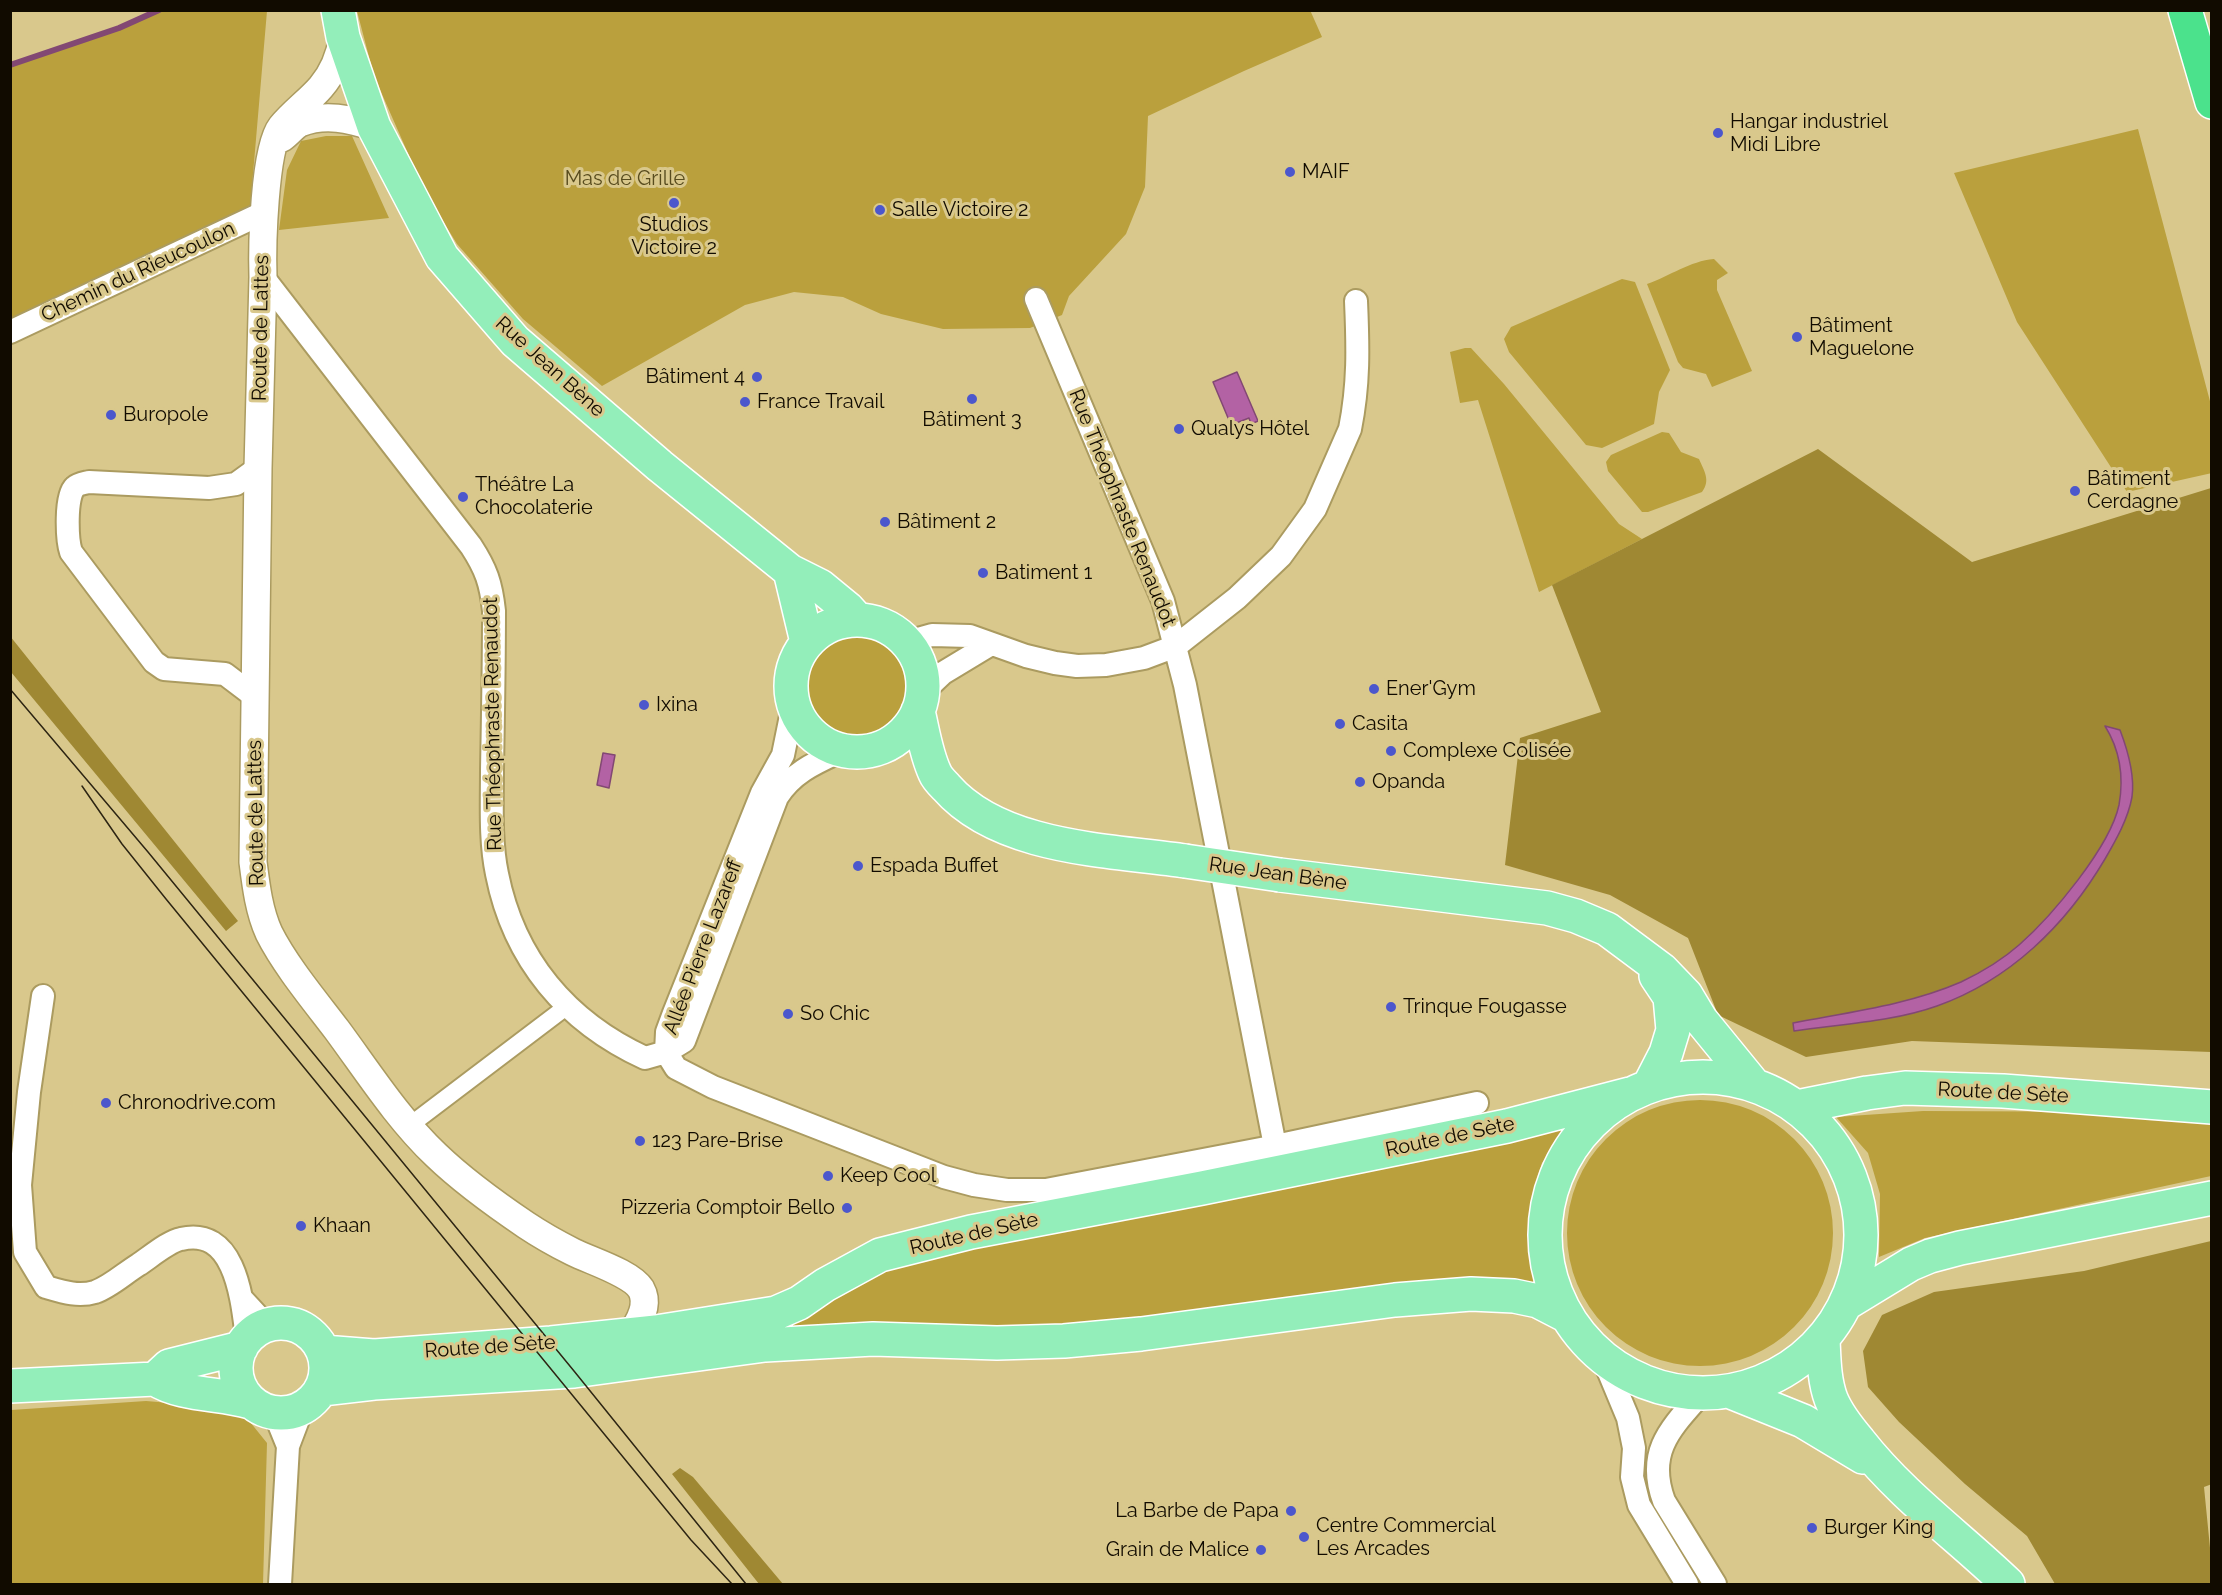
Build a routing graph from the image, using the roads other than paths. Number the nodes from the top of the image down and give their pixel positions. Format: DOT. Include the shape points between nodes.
graph roads {
  1 [pos="2185,10"];
  2 [pos="340,24"];
  3 [pos="2211,102"];
  4 [pos="374,127"];
  5 [pos="271,154"];
  6 [pos="265,212"];
  7 [pos="263,278"];
  8 [pos="1036,299"];
  9 [pos="1356,301"];
  10 [pos="10,332"];
  11 [pos="258,468"];
  12 [pos="790,571"];
  13 [pos="857,620"];
  14 [pos="807,642"];
  15 [pos="907,642"];
  16 [pos="991,644"];
  17 [pos="1176,646"];
  18 [pos="254,696"];
  19 [pos="920,702"];
  20 [pos="794,706"];
  21 [pos="877,749"];
  22 [pos="841,751"];
  23 [pos="935,775"];
  24 [pos="755,835"];
  25 [pos="1633,947"];
  26 [pos="43,996"];
  27 [pos="566,1007"];
  28 [pos="666,1052"];
  29 [pos="1754,1085"];
  30 [pos="1640,1090"];
  31 [pos="1477,1103"];
  32 [pos="1797,1107"];
  33 [pos="2211,1107"];
  34 [pos="409,1126"];
  35 [pos="1275,1146"];
  36 [pos="2211,1198"];
  37 [pos="1847,1303"];
  38 [pos="1567,1316"];
  39 [pos="630,1335"];
  40 [pos="251,1337"];
  41 [pos="1823,1340"];
  42 [pos="323,1352"];
  43 [pos="1603,1358"];
  44 [pos="156,1379"];
  45 [pos="10,1386"];
  46 [pos="1716,1393"];
  47 [pos="287,1403"];
  48 [pos="1878,1465"];
  49 [pos="280,1584"];
  50 [pos="1687,1584"];
  51 [pos="1715,1584"];
  52 [pos="2008,1584"];
  1 -- 3 [label="highway"];
  2 -- 4 [label="main road, Rue Jean Bène"];
  2 -- 5 [label="street, Route de Lattes" via="339,57 322,86 280,128"];
  4 -- 5 [label="street" via="339,118 299,124"];
  4 -- 12 [label="main road, Rue Jean Bène" via="442,256 515,341"];
  5 -- 6 [label="street, Route de Lattes"];
  6 -- 7 [label="street, Route de Lattes"];
  6 -- 10 [label="street, Chemin du Rieucoulon"];
  7 -- 11 [label="street, Route de Lattes"];
  7 -- 27 [label="street, Rue Théophraste Renaudot" via="484,567 492,587 494,611 492,827 496,874 522,945"];
  8 -- 17 [label="street, Rue Théophraste Renaudot" via="1163,601"];
  9 -- 17 [label="street" via="1359,366 1352,417 1346,440 1315,509 1281,556 1237,598"];
  11 -- 18 [label="street, Route de Lattes"];
  11 -- 18 [label="street" via="236,484 209,488 89,482 76,486 70,496 68,542 71,552 154,662 164,669 225,674"];
  12 -- 13 [label="main road, Rue Jean Bène" via="820,585"];
  12 -- 14 [label="main road"];
  13 -- 14 [label="main road" via="824,628"];
  13 -- 15 [label="main road" via="884,625"];
  14 -- 20 [label="main road" via="792,672"];
  15 -- 16 [label="street" via="932,635 970,636"];
  15 -- 19 [label="main road" via="920,665"];
  16 -- 17 [label="street" via="1077,666 1106,665"];
  16 -- 19 [label="street" via="943,674"];
  17 -- 35 [label="street, Rue Théophraste Renaudot"];
  18 -- 34 [label="street, Route de Lattes" via="253,862 260,907 270,934 304,987"];
  19 -- 21 [label="main road" via="902,735"];
  19 -- 23 [label="main road, Rue Jean Bène"];
  20 -- 22 [label="main road" via="812,734"];
  20 -- 24 [label="street, Allée Pierre Lazareff" via="783,755 762,794"];
  21 -- 22 [label="main road"];
  21 -- 23 [label="main road, Rue Jean Bène"];
  22 -- 24 [label="street, Allée Pierre Lazareff" via="808,766 785,784"];
  23 -- 25 [label="main road, Rue Jean Bène, bridge" via="956,798 1012,832 1281,875 1547,908 1607,929"];
  24 -- 28 [label="street, Allée Pierre Lazareff" via="684,1041"];
  25 -- 29 [label="main road, Rue Jean Bène" via="1662,969 1686,995 1701,1020"];
  25 -- 30 [label="main road, Rue Jean Bène" via="1670,997 1673,1030 1666,1053"];
  26 -- 40 [label="street" via="20,1185 25,1252 46,1287 72,1295 96,1292 179,1239 198,1238 219,1246 232,1266"];
  27 -- 28 [label="street, Rue Théophraste Renaudot" via="596,1031 645,1058"];
  27 -- 34 [label="street"];
  28 -- 35 [label="street" via="676,1068 713,1087 944,1177 974,1185 1046,1190"];
  29 -- 30 [label="main road, Route de Sète" via="1719,1077 1684,1078"];
  29 -- 32 [label="main road, Route de Sète"];
  30 -- 38 [label="main road" via="1596,1119 1569,1152 1551,1191 1545,1234 1550,1276"];
  30 -- 39 [label="main road, Route de Sète" via="1507,1126 971,1232 880,1256 776,1312"];
  31 -- 35 [label="street"];
  32 -- 33 [label="main road, Route de Sète" via="1905,1089 2003,1091"];
  32 -- 37 [label="main road, Route de Sète" via="1828,1138 1850,1175 1861,1218 1860,1261"];
  34 -- 39 [label="street, Route de Lattes" via="465,1181 525,1224 633,1281 641,1289 644,1301 639,1323"];
  36 -- 37 [label="main road" via="1930,1256"];
  37 -- 41 [label="main road"];
  38 -- 43 [label="main road"];
  38 -- 47 [label="main road, Route de Sète" via="1538,1301 1471,1294 1064,1341 873,1339 765,1345 574,1371 374,1383"];
  39 -- 42 [label="main road, Route de Sète" via="374,1356"];
  40 -- 42 [label="main road" via="285,1323 304,1329"];
  40 -- 44 [label="main road" via="169,1366"];
  40 -- 47 [label="main road" via="236,1362 241,1390"];
  41 -- 46 [label="main road" via="1796,1364 1765,1382"];
  41 -- 48 [label="main road" via="1824,1372 1831,1399 1845,1424"];
  42 -- 47 [label="main road" via="326,1377"];
  43 -- 46 [label="main road" via="1649,1385"];
  43 -- 50 [label="street" via="1628,1418 1634,1448 1632,1477 1639,1505"];
  44 -- 45 [label="main road, Route de Sète"];
  44 -- 47 [label="main road, Route de Sète" via="168,1387"];
  46 -- 48 [label="main road" via="1803,1421"];
  46 -- 51 [label="street" via="1673,1425 1659,1455 1658,1473 1664,1501"];
  47 -- 49 [label="street"];
  48 -- 52 [label="main road" via="1930,1517"];
}
